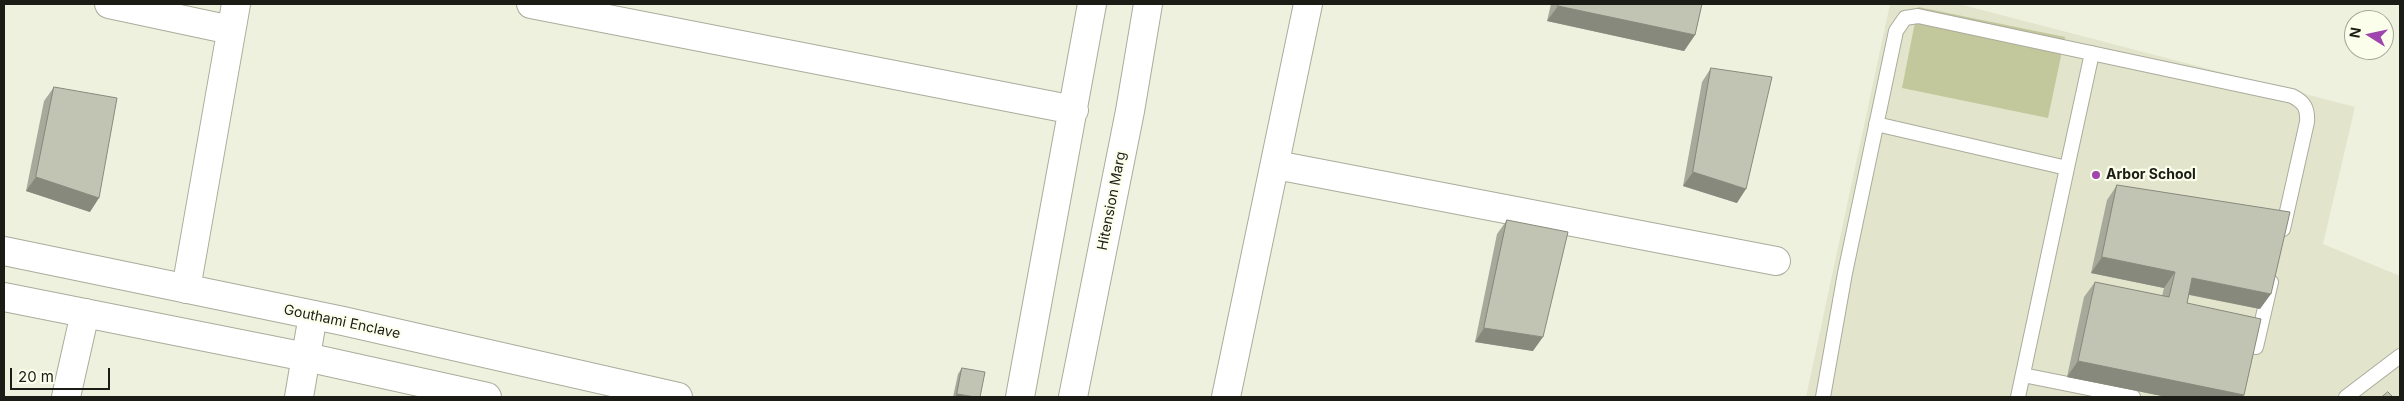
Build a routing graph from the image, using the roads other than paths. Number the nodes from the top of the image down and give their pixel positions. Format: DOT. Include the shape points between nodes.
graph roads {
  1 [pos="110,4"];
  2 [pos="530,4"];
  3 [pos="1092,4"];
  4 [pos="1148,4"];
  5 [pos="1308,4"];
  6 [pos="234,17"];
  7 [pos="2092,53"];
  8 [pos="1074,110"];
  9 [pos="1876,124"];
  10 [pos="1276,165"];
  11 [pos="2067,168"];
  12 [pos="2280,244"];
  13 [pos="4,251"];
  14 [pos="1776,261"];
  15 [pos="2273,272"];
  16 [pos="186,289"];
  17 [pos="4,297"];
  18 [pos="85,314"];
  19 [pos="313,315"];
  20 [pos="2256,347"];
  21 [pos="2400,356"];
  22 [pos="306,357"];
  23 [pos="2023,375"];
  24 [pos="66,397"];
  25 [pos="299,397"];
  26 [pos="487,397"];
  27 [pos="678,397"];
  28 [pos="1020,397"];
  29 [pos="1074,397"];
  30 [pos="1226,397"];
  31 [pos="1823,397"];
  32 [pos="2018,397"];
  33 [pos="2133,397"];
  34 [pos="2346,397"];
  1 -- 6 [label="street"];
  2 -- 8 [label="street"];
  3 -- 8 [label="street"];
  4 -- 29 [label="street, Hitension Marg"];
  5 -- 10 [label="street"];
  6 -- 16 [label="street"];
  7 -- 9 [label="lane" via="1918,16 1905,18 1896,31"];
  7 -- 11 [label="lane"];
  7 -- 12 [label="lane" via="2292,96 2306,106 2307,122"];
  8 -- 28 [label="street"];
  9 -- 11 [label="lane"];
  9 -- 31 [label="lane"];
  10 -- 14 [label="street"];
  10 -- 30 [label="street"];
  11 -- 23 [label="lane"];
  13 -- 16 [label="street, Gouthami Enclave"];
  15 -- 20 [label="lane"];
  16 -- 19 [label="street, Gouthami Enclave"];
  17 -- 18 [label="street"];
  18 -- 22 [label="street"];
  18 -- 24 [label="street"];
  19 -- 22 [label="street"];
  19 -- 27 [label="street, Gouthami Enclave"];
  21 -- 34 [label="lane"];
  22 -- 25 [label="street"];
  22 -- 26 [label="street"];
  23 -- 32 [label="lane"];
  23 -- 33 [label="lane"];
}
